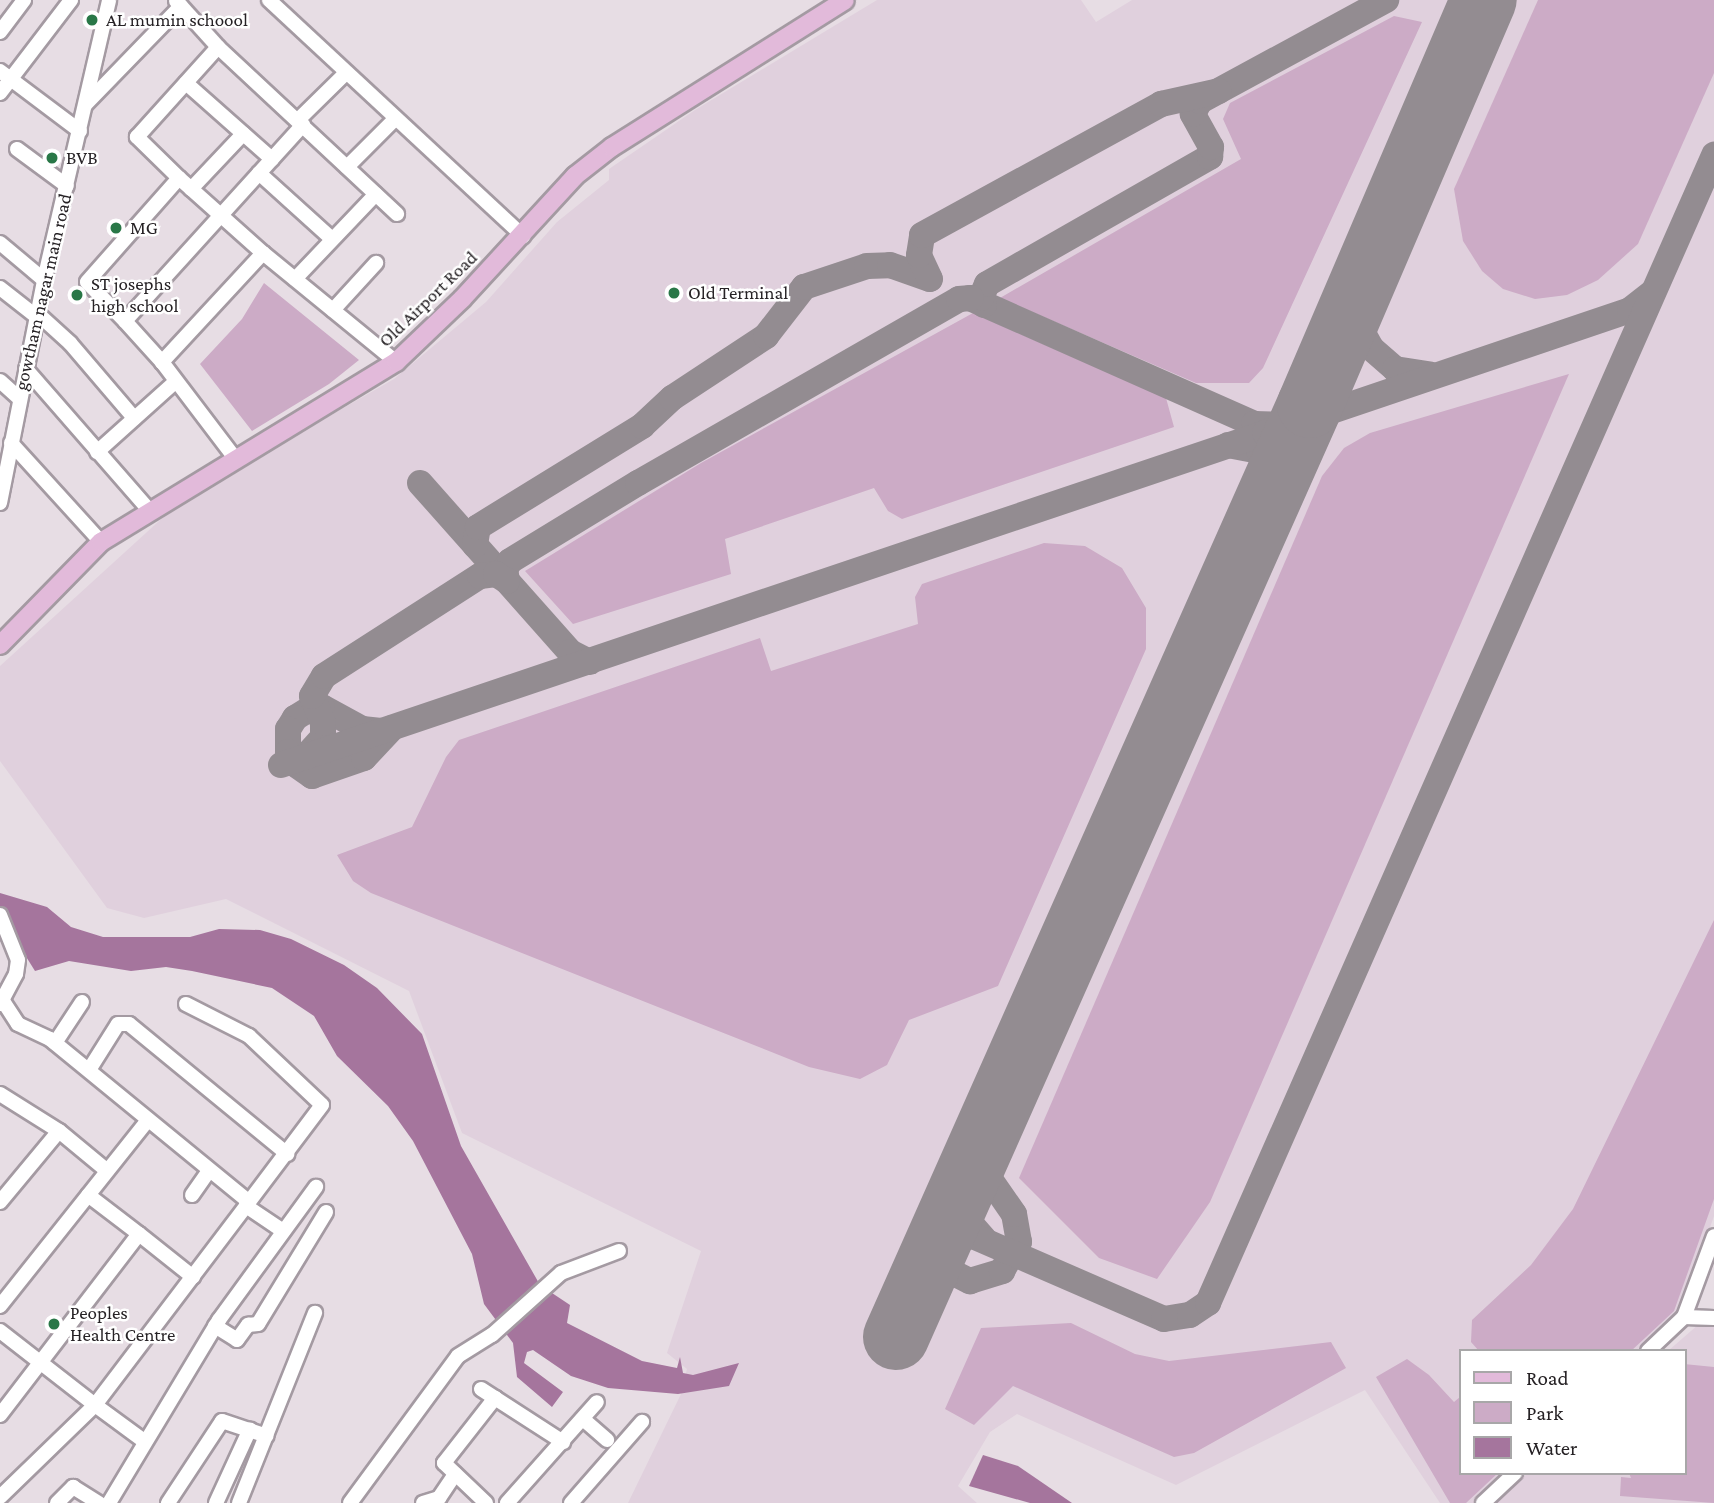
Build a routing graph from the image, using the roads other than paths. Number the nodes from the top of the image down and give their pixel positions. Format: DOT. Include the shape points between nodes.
graph roads {
  1 [pos="24,0"];
  2 [pos="71,0"];
  3 [pos="109,0"];
  4 [pos="269,0"];
  5 [pos="845,0"];
  6 [pos="178,3"];
  7 [pos="0,32"];
  8 [pos="218,47"];
  9 [pos="346,73"];
  10 [pos="5,75"];
  11 [pos="186,83"];
  12 [pos="0,93"];
  13 [pos="85,106"];
  14 [pos="395,120"];
  15 [pos="301,123"];
  16 [pos="80,131"];
  17 [pos="243,134"];
  18 [pos="17,149"];
  19 [pos="272,159"];
  20 [pos="347,167"];
  21 [pos="259,173"];
  22 [pos="179,178"];
  23 [pos="67,186"];
  24 [pos="191,189"];
  25 [pos="376,194"];
  26 [pos="397,214"];
  27 [pos="220,217"];
  28 [pos="523,236"];
  29 [pos="332,239"];
  30 [pos="0,243"];
  31 [pos="263,253"];
  32 [pos="376,263"];
  33 [pos="295,279"];
  34 [pos="44,280"];
  35 [pos="0,288"];
  36 [pos="333,310"];
  37 [pos="37,315"];
  38 [pos="124,321"];
  39 [pos="162,362"];
  40 [pos="396,362"];
  41 [pos="26,369"];
  42 [pos="0,382"];
  43 [pos="176,382"];
  44 [pos="19,398"];
  45 [pos="134,418"];
  46 [pos="7,450"];
  47 [pos="97,453"];
  48 [pos="234,457"];
  49 [pos="0,503"];
  50 [pos="148,509"];
  51 [pos="101,542"];
  52 [pos="0,645"];
  53 [pos="0,915"];
  54 [pos="82,1002"];
  55 [pos="1,1003"];
  56 [pos="186,1004"];
  57 [pos="55,1043"];
  58 [pos="89,1070"];
  59 [pos="1,1092"];
  60 [pos="148,1120"];
  61 [pos="60,1131"];
  62 [pos="287,1154"];
  63 [pos="105,1169"];
  64 [pos="209,1171"];
  65 [pos="316,1187"];
  66 [pos="88,1195"];
  67 [pos="191,1195"];
  68 [pos="0,1202"];
  69 [pos="247,1204"];
  70 [pos="326,1212"];
  71 [pos="283,1231"];
  72 [pos="139,1234"];
  73 [pos="1714,1236"];
  74 [pos="619,1251"];
  75 [pos="193,1277"];
  76 [pos="0,1306"];
  77 [pos="315,1313"];
  78 [pos="1684,1317"];
  79 [pos="1714,1318"];
  80 [pos="215,1326"];
  81 [pos="0,1331"];
  82 [pos="1650,1349"];
  83 [pos="43,1361"];
  84 [pos="481,1389"];
  85 [pos="495,1398"];
  86 [pos="597,1402"];
  87 [pos="95,1405"];
  88 [pos="0,1415"];
  89 [pos="583,1419"];
  90 [pos="642,1422"];
  91 [pos="250,1429"];
  92 [pos="267,1436"];
  93 [pos="607,1440"];
  94 [pos="144,1441"];
  95 [pos="563,1442"];
  96 [pos="455,1474"];
  97 [pos="1513,1475"];
  98 [pos="0,1497"];
  99 [pos="95,1502"];
  100 [pos="57,1503"];
  101 [pos="109,1503"];
  102 [pos="168,1503"];
  103 [pos="216,1503"];
  104 [pos="239,1503"];
  105 [pos="349,1503"];
  106 [pos="423,1503"];
  107 [pos="486,1503"];
  108 [pos="507,1503"];
  109 [pos="571,1503"];
  110 [pos="1483,1503"];
  1 -- 7 [label="street"];
  2 -- 10 [label="street"];
  3 -- 13 [label="street, gowtham nagar main road"];
  4 -- 9 [label="street"];
  5 -- 28 [label="main road, Old Airport Road" via="612,147 575,176"];
  6 -- 8 [label="street"];
  6 -- 13 [label="street"];
  8 -- 11 [label="street"];
  8 -- 15 [label="street"];
  9 -- 14 [label="street"];
  9 -- 15 [label="street"];
  10 -- 12 [label="street"];
  10 -- 16 [label="street"];
  11 -- 17 [label="street"];
  11 -- 22 [label="street" via="137,138"];
  13 -- 16 [label="street, gowtham nagar main road"];
  14 -- 20 [label="street"];
  14 -- 28 [label="street"];
  15 -- 19 [label="street"];
  15 -- 20 [label="street"];
  16 -- 23 [label="street, gowtham nagar main road"];
  17 -- 19 [label="street"];
  17 -- 24 [label="street"];
  18 -- 23 [label="street"];
  19 -- 21 [label="street"];
  20 -- 25 [label="street"];
  21 -- 27 [label="street"];
  21 -- 29 [label="street"];
  22 -- 24 [label="street"];
  22 -- 38 [label="street" via="87,282"];
  23 -- 34 [label="street, gowtham nagar main road"];
  24 -- 27 [label="street"];
  25 -- 26 [label="street"];
  25 -- 29 [label="street"];
  27 -- 31 [label="street"];
  27 -- 38 [label="street"];
  28 -- 40 [label="main road, Old Airport Road"];
  29 -- 33 [label="street"];
  30 -- 34 [label="street"];
  31 -- 33 [label="street"];
  31 -- 39 [label="street"];
  32 -- 36 [label="street"];
  33 -- 36 [label="street"];
  34 -- 37 [label="street, gowtham nagar main road"];
  35 -- 37 [label="street"];
  36 -- 40 [label="street"];
  37 -- 41 [label="street, gowtham nagar main road"];
  37 -- 45 [label="street" via="70,343"];
  38 -- 39 [label="street"];
  39 -- 43 [label="street"];
  40 -- 48 [label="main road, Old Airport Road"];
  41 -- 44 [label="street, gowtham nagar main road"];
  41 -- 47 [label="street"];
  42 -- 44 [label="street"];
  43 -- 45 [label="street"];
  43 -- 48 [label="street"];
  44 -- 46 [label="street, gowtham nagar main road"];
  45 -- 47 [label="street"];
  46 -- 49 [label="street, gowtham nagar main road"];
  46 -- 51 [label="street"];
  47 -- 50 [label="street"];
  48 -- 50 [label="main road, Old Airport Road"];
  50 -- 51 [label="main road, Old Airport Road"];
  51 -- 52 [label="main road, Old Airport Road"];
  53 -- 55 [label="street" via="18,960"];
  54 -- 57 [label="street"];
  55 -- 57 [label="street" via="18,1024"];
  56 -- 62 [label="street" via="249,1036 321,1105"];
  57 -- 58 [label="street"];
  58 -- 60 [label="street"];
  58 -- 62 [label="street" via="118,1024 130,1024"];
  59 -- 61 [label="street"];
  60 -- 63 [label="street"];
  60 -- 64 [label="street"];
  61 -- 63 [label="street"];
  61 -- 68 [label="street"];
  62 -- 69 [label="street"];
  63 -- 66 [label="street"];
  64 -- 67 [label="street"];
  64 -- 69 [label="street"];
  65 -- 71 [label="street"];
  66 -- 72 [label="street"];
  66 -- 76 [label="street"];
  69 -- 71 [label="street"];
  69 -- 75 [label="street"];
  70 -- 80 [label="street" via="258,1324 248,1325 237,1340"];
  71 -- 80 [label="street"];
  72 -- 75 [label="street"];
  72 -- 83 [label="street"];
  73 -- 78 [label="street"];
  74 -- 105 [label="street" via="561,1273 492,1335 458,1356"];
  75 -- 87 [label="street"];
  77 -- 92 [label="street"];
  78 -- 79 [label="street"];
  78 -- 82 [label="street"];
  80 -- 94 [label="street"];
  81 -- 83 [label="street"];
  83 -- 87 [label="street"];
  83 -- 88 [label="street"];
  84 -- 85 [label="street"];
  85 -- 95 [label="street"];
  85 -- 96 [label="street" via="444,1463"];
  86 -- 89 [label="street"];
  87 -- 94 [label="street"];
  87 -- 98 [label="street"];
  89 -- 93 [label="street"];
  89 -- 95 [label="street"];
  90 -- 109 [label="street"];
  91 -- 92 [label="street"];
  91 -- 102 [label="street" via="222,1421"];
  91 -- 103 [label="street"];
  92 -- 104 [label="street"];
  94 -- 101 [label="street"];
  95 -- 108 [label="street"];
  96 -- 106 [label="street" via="439,1498"];
  96 -- 107 [label="street"];
  97 -- 110 [label="street"];
  99 -- 100 [label="street" via="73,1487"];
}
